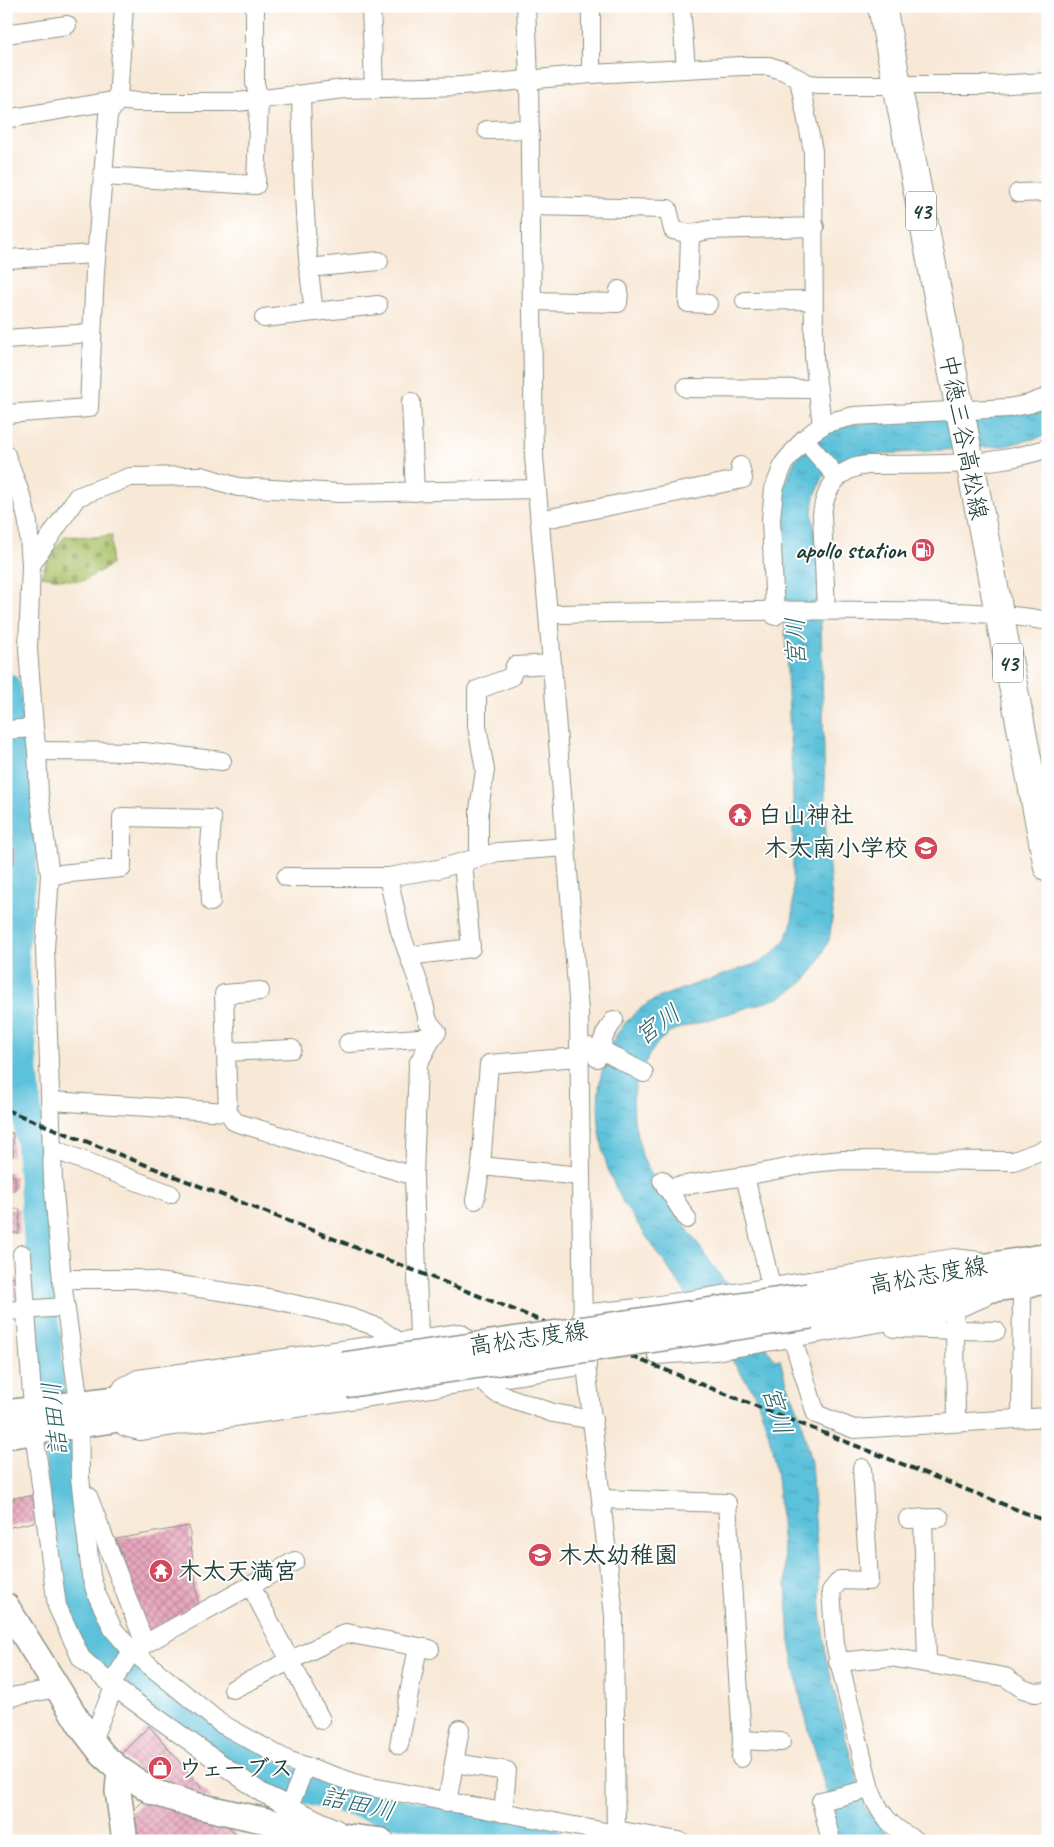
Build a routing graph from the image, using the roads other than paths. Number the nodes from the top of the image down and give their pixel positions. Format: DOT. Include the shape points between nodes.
graph roads {
  1 [pos="124,6"];
  2 [pos="255,6"];
  3 [pos="371,6"];
  4 [pos="526,6"];
  5 [pos="591,6"];
  6 [pos="681,6"];
  7 [pos="882,6"];
  8 [pos="67,25"];
  9 [pos="6,34"];
  10 [pos="686,69"];
  11 [pos="590,74"];
  12 [pos="529,79"];
  13 [pos="799,80"];
  14 [pos="1048,82"];
  15 [pos="897,84"];
  16 [pos="374,89"];
  17 [pos="301,95"];
  18 [pos="118,100"];
  19 [pos="260,100"];
  20 [pos="6,119"];
  21 [pos="488,130"];
  22 [pos="530,130"];
  23 [pos="103,176"];
  24 [pos="1048,192"];
  25 [pos="1018,193"];
  26 [pos="531,206"];
  27 [pos="815,228"];
  28 [pos="690,234"];
  29 [pos="96,254"];
  30 [pos="6,258"];
  31 [pos="379,261"];
  32 [pos="308,268"];
  33 [pos="619,290"];
  34 [pos="813,300"];
  35 [pos="745,301"];
  36 [pos="532,302"];
  37 [pos="708,304"];
  38 [pos="378,305"];
  39 [pos="314,312"];
  40 [pos="264,318"];
  41 [pos="92,333"];
  42 [pos="6,339"];
  43 [pos="686,388"];
  44 [pos="818,389"];
  45 [pos="1048,397"];
  46 [pos="411,402"];
  47 [pos="960,413"];
  48 [pos="6,414"];
  49 [pos="822,426"];
  50 [pos="805,441"];
  51 [pos="1048,448"];
  52 [pos="6,455"];
  53 [pos="969,460"];
  54 [pos="740,466"];
  55 [pos="836,475"];
  56 [pos="537,489"];
  57 [pos="415,492"];
  58 [pos="540,520"];
  59 [pos="32,565"];
  60 [pos="825,610"];
  61 [pos="777,612"];
  62 [pos="548,614"];
  63 [pos="998,615"];
  64 [pos="1048,620"];
  65 [pos="552,664"];
  66 [pos="34,728"];
  67 [pos="6,730"];
  68 [pos="37,751"];
  69 [pos="222,761"];
  70 [pos="566,847"];
  71 [pos="471,860"];
  72 [pos="1048,867"];
  73 [pos="50,876"];
  74 [pos="286,877"];
  75 [pos="388,877"];
  76 [pos="211,902"];
  77 [pos="409,956"];
  78 [pos="260,991"];
  79 [pos="614,1020"];
  80 [pos="433,1037"];
  81 [pos="348,1043"];
  82 [pos="292,1049"];
  83 [pos="226,1052"];
  84 [pos="592,1053"];
  85 [pos="643,1074"];
  86 [pos="51,1101"];
  87 [pos="228,1112"];
  88 [pos="1048,1148"];
  89 [pos="53,1149"];
  90 [pos="481,1166"];
  91 [pos="414,1176"];
  92 [pos="581,1176"];
  93 [pos="745,1176"];
  94 [pos="170,1194"];
  95 [pos="475,1200"];
  96 [pos="687,1219"];
  97 [pos="22,1254"];
  98 [pos="1048,1256"];
  99 [pos="1000,1263"];
  100 [pos="62,1281"];
  101 [pos="1048,1281"];
  102 [pos="1022,1284"];
  103 [pos="771,1286"];
  104 [pos="732,1287"];
  105 [pos="679,1296"];
  106 [pos="65,1306"];
  107 [pos="810,1306"];
  108 [pos="647,1307"];
  109 [pos="27,1310"];
  110 [pos="954,1310"];
  111 [pos="6,1311"];
  112 [pos="582,1314"];
  113 [pos="860,1326"];
  114 [pos="955,1331"];
  115 [pos="996,1331"];
  116 [pos="792,1338"];
  117 [pos="419,1339"];
  118 [pos="772,1340"];
  119 [pos="399,1342"];
  120 [pos="715,1351"];
  121 [pos="587,1365"];
  122 [pos="482,1381"];
  123 [pos="116,1409"];
  124 [pos="6,1413"];
  125 [pos="76,1415"];
  126 [pos="1048,1417"];
  127 [pos="1021,1418"];
  128 [pos="37,1420"];
  129 [pos="593,1420"];
  130 [pos="956,1422"];
  131 [pos="6,1436"];
  132 [pos="862,1468"];
  133 [pos="80,1477"];
  134 [pos="601,1499"];
  135 [pos="924,1518"];
  136 [pos="295,1561"];
  137 [pos="251,1586"];
  138 [pos="6,1606"];
  139 [pos="136,1650"];
  140 [pos="290,1661"];
  141 [pos="838,1662"];
  142 [pos="927,1663"];
  143 [pos="114,1683"];
  144 [pos="57,1688"];
  145 [pos="233,1690"];
  146 [pos="1048,1692"];
  147 [pos="6,1698"];
  148 [pos="321,1720"];
  149 [pos="460,1729"];
  150 [pos="92,1740"];
  151 [pos="742,1740"];
  152 [pos="781,1742"];
  153 [pos="399,1745"];
  154 [pos="741,1758"];
  155 [pos="454,1763"];
  156 [pos="305,1767"];
  157 [pos="120,1770"];
  158 [pos="866,1790"];
  159 [pos="291,1803"];
  160 [pos="446,1803"];
  161 [pos="502,1813"];
  162 [pos="616,1836"];
  163 [pos="370,1840"];
  164 [pos="125,1841"];
  165 [pos="679,1841"];
  166 [pos="831,1841"];
  167 [pos="917,1841"];
  1 -- 18 [label="street"];
  2 -- 19 [label="street" via="255,83"];
  3 -- 16 [label="street"];
  4 -- 12 [label="street"];
  5 -- 11 [label="street"];
  6 -- 10 [label="street"];
  7 -- 15 [label="main road, 中徳三谷高松線 / 43"];
  8 -- 9 [label="street"];
  10 -- 11 [label="street"];
  10 -- 13 [label="street" via="769,66"];
  11 -- 12 [label="street"];
  12 -- 16 [label="street" via="462,86"];
  12 -- 22 [label="street"];
  13 -- 15 [label="street" via="819,85"];
  13 -- 27 [label="street" via="813,150"];
  14 -- 15 [label="street"];
  15 -- 47 [label="main road, 中徳三谷高松線 / 43"];
  16 -- 17 [label="street"];
  17 -- 19 [label="street"];
  17 -- 32 [label="street"];
  18 -- 19 [label="street"];
  18 -- 20 [label="street"];
  18 -- 23 [label="street" via="108,115"];
  19 -- 23 [label="street" via="256,185"];
  21 -- 22 [label="street"];
  22 -- 26 [label="street"];
  23 -- 29 [label="street"];
  24 -- 25 [label="street"];
  26 -- 28 [label="street" via="668,209 673,230"];
  26 -- 36 [label="street"];
  27 -- 28 [label="street" via="709,230"];
  27 -- 34 [label="street"];
  28 -- 37 [label="street" via="688,303"];
  29 -- 30 [label="street"];
  29 -- 41 [label="street"];
  31 -- 32 [label="street"];
  32 -- 39 [label="street"];
  33 -- 36 [label="street" via="618,303"];
  34 -- 35 [label="street"];
  34 -- 44 [label="street"];
  36 -- 56 [label="street"];
  38 -- 39 [label="street"];
  39 -- 40 [label="street"];
  41 -- 42 [label="street"];
  41 -- 48 [label="street" via="89,408"];
  43 -- 44 [label="street"];
  44 -- 49 [label="street"];
  45 -- 47 [label="street" via="1008,408"];
  46 -- 57 [label="street"];
  47 -- 49 [label="street" via="854,416"];
  47 -- 53 [label="main road, 中徳三谷高松線 / 43"];
  49 -- 50 [label="street"];
  50 -- 55 [label="street"];
  50 -- 61 [label="street" via="784,463 774,489 772,519"];
  51 -- 53 [label="street" via="1017,458"];
  52 -- 59 [label="street" via="23,501"];
  53 -- 55 [label="street" via="860,466"];
  53 -- 63 [label="main road, 中徳三谷高松線 / 43"];
  54 -- 58 [label="street" via="743,479"];
  55 -- 60 [label="street" via="822,514"];
  56 -- 57 [label="street"];
  56 -- 58 [label="street"];
  57 -- 59 [label="street" via="339,493 238,487 202,476 130,477 76,497"];
  58 -- 62 [label="street"];
  59 -- 66 [label="street" via="28,649"];
  60 -- 61 [label="street"];
  60 -- 63 [label="street"];
  61 -- 62 [label="street"];
  62 -- 65 [label="street"];
  63 -- 64 [label="street"];
  63 -- 72 [label="main road, 中徳三谷高松線 / 43"];
  65 -- 70 [label="street"];
  65 -- 71 [label="street" via="515,666 511,677 476,690 477,726 485,770"];
  66 -- 67 [label="street"];
  66 -- 68 [label="street"];
  68 -- 69 [label="street" via="144,752"];
  68 -- 73 [label="street"];
  70 -- 71 [label="street" via="498,852"];
  70 -- 84 [label="street" via="579,1012"];
  71 -- 75 [label="street" via="438,870"];
  71 -- 77 [label="street" via="471,948"];
  73 -- 76 [label="street" via="122,868 122,817 212,819 209,859"];
  73 -- 86 [label="street" via="45,948"];
  74 -- 75 [label="street"];
  75 -- 77 [label="street"];
  77 -- 80 [label="street" via="428,1021 437,1032"];
  78 -- 83 [label="street" via="224,994"];
  79 -- 84 [label="street"];
  80 -- 81 [label="street"];
  80 -- 91 [label="street" via="418,1064"];
  82 -- 83 [label="street"];
  83 -- 87 [label="street"];
  84 -- 85 [label="street"];
  84 -- 90 [label="street" via="489,1064"];
  84 -- 92 [label="street"];
  86 -- 87 [label="street"];
  86 -- 89 [label="street"];
  87 -- 91 [label="street" via="235,1122"];
  88 -- 93 [label="street" via="1014,1161 843,1160"];
  89 -- 94 [label="street"];
  89 -- 100 [label="street"];
  90 -- 92 [label="street"];
  90 -- 95 [label="street"];
  91 -- 117 [label="street"];
  92 -- 112 [label="street"];
  93 -- 96 [label="street" via="663,1183"];
  93 -- 103 [label="street"];
  97 -- 109 [label="street"];
  98 -- 99 [label="main road, 高松志度線"];
  99 -- 103 [label="street" via="954,1258"];
  99 -- 107 [label="main road, 高松志度線"];
  100 -- 106 [label="street"];
  100 -- 119 [label="street" via="137,1279 268,1298 349,1317 377,1327"];
  101 -- 102 [label="main road, 高松志度線"];
  102 -- 107 [label="main road, 高松志度線"];
  102 -- 110 [label="street"];
  102 -- 127 [label="street"];
  103 -- 104 [label="street"];
  103 -- 116 [label="street"];
  104 -- 105 [label="street"];
  104 -- 118 [label="street"];
  105 -- 108 [label="street"];
  105 -- 120 [label="street"];
  106 -- 109 [label="street"];
  106 -- 125 [label="street"];
  107 -- 123 [label="main road, 高松志度線, bridge"];
  108 -- 112 [label="street"];
  108 -- 120 [label="street" via="657,1355"];
  109 -- 111 [label="street"];
  109 -- 128 [label="street"];
  110 -- 113 [label="street"];
  110 -- 114 [label="street"];
  112 -- 121 [label="street"];
  113 -- 114 [label="street"];
  113 -- 116 [label="street"];
  114 -- 115 [label="street"];
  114 -- 130 [label="street"];
  116 -- 118 [label="street"];
  116 -- 130 [label="street" via="816,1414 854,1429"];
  117 -- 119 [label="street"];
  117 -- 122 [label="street" via="460,1333 469,1340"];
  118 -- 120 [label="street"];
  119 -- 123 [label="street" via="138,1379 124,1387"];
  121 -- 122 [label="street"];
  121 -- 129 [label="street"];
  122 -- 123 [label="street" via="140,1431 125,1427"];
  122 -- 129 [label="street" via="516,1401 553,1413"];
  123 -- 125 [label="main road, 高松志度線"];
  124 -- 128 [label="main road, 高松志度線"];
  125 -- 128 [label="main road, 高松志度線"];
  125 -- 133 [label="street"];
  126 -- 127 [label="street"];
  127 -- 130 [label="street"];
  128 -- 131 [label="main road, 高松志度線"];
  128 -- 143 [label="street" via="57,1606 80,1658"];
  129 -- 134 [label="street"];
  132 -- 141 [label="street" via="869,1581 840,1580 831,1591"];
  133 -- 139 [label="street" via="94,1509"];
  133 -- 139 [label="street" via="91,1576 96,1592 113,1629"];
  134 -- 151 [label="street" via="727,1502"];
  134 -- 162 [label="street" via="614,1616"];
  135 -- 142 [label="street"];
  136 -- 137 [label="street"];
  137 -- 139 [label="street"];
  137 -- 140 [label="street"];
  138 -- 144 [label="main road"];
  139 -- 143 [label="street"];
  139 -- 156 [label="street" via="220,1723"];
  140 -- 145 [label="street"];
  140 -- 148 [label="street"];
  140 -- 153 [label="street" via="346,1633 424,1648"];
  141 -- 142 [label="street" via="890,1657"];
  141 -- 158 [label="street"];
  142 -- 146 [label="street" via="1005,1677 1029,1691"];
  143 -- 150 [label="street"];
  143 -- 159 [label="street" via="262,1793"];
  144 -- 147 [label="street"];
  144 -- 150 [label="main road"];
  149 -- 155 [label="street"];
  150 -- 157 [label="main road"];
  151 -- 152 [label="street"];
  151 -- 154 [label="street"];
  155 -- 160 [label="street"];
  155 -- 161 [label="street" via="507,1771"];
  156 -- 159 [label="street"];
  156 -- 160 [label="street" via="361,1785"];
  157 -- 163 [label="main road" via="153,1792 194,1804"];
  157 -- 164 [label="main road" via="118,1791"];
  158 -- 166 [label="street" via="821,1801"];
  158 -- 167 [label="street" via="893,1827"];
  159 -- 163 [label="street"];
  160 -- 161 [label="street"];
  161 -- 162 [label="street"];
  162 -- 165 [label="street"];
}
